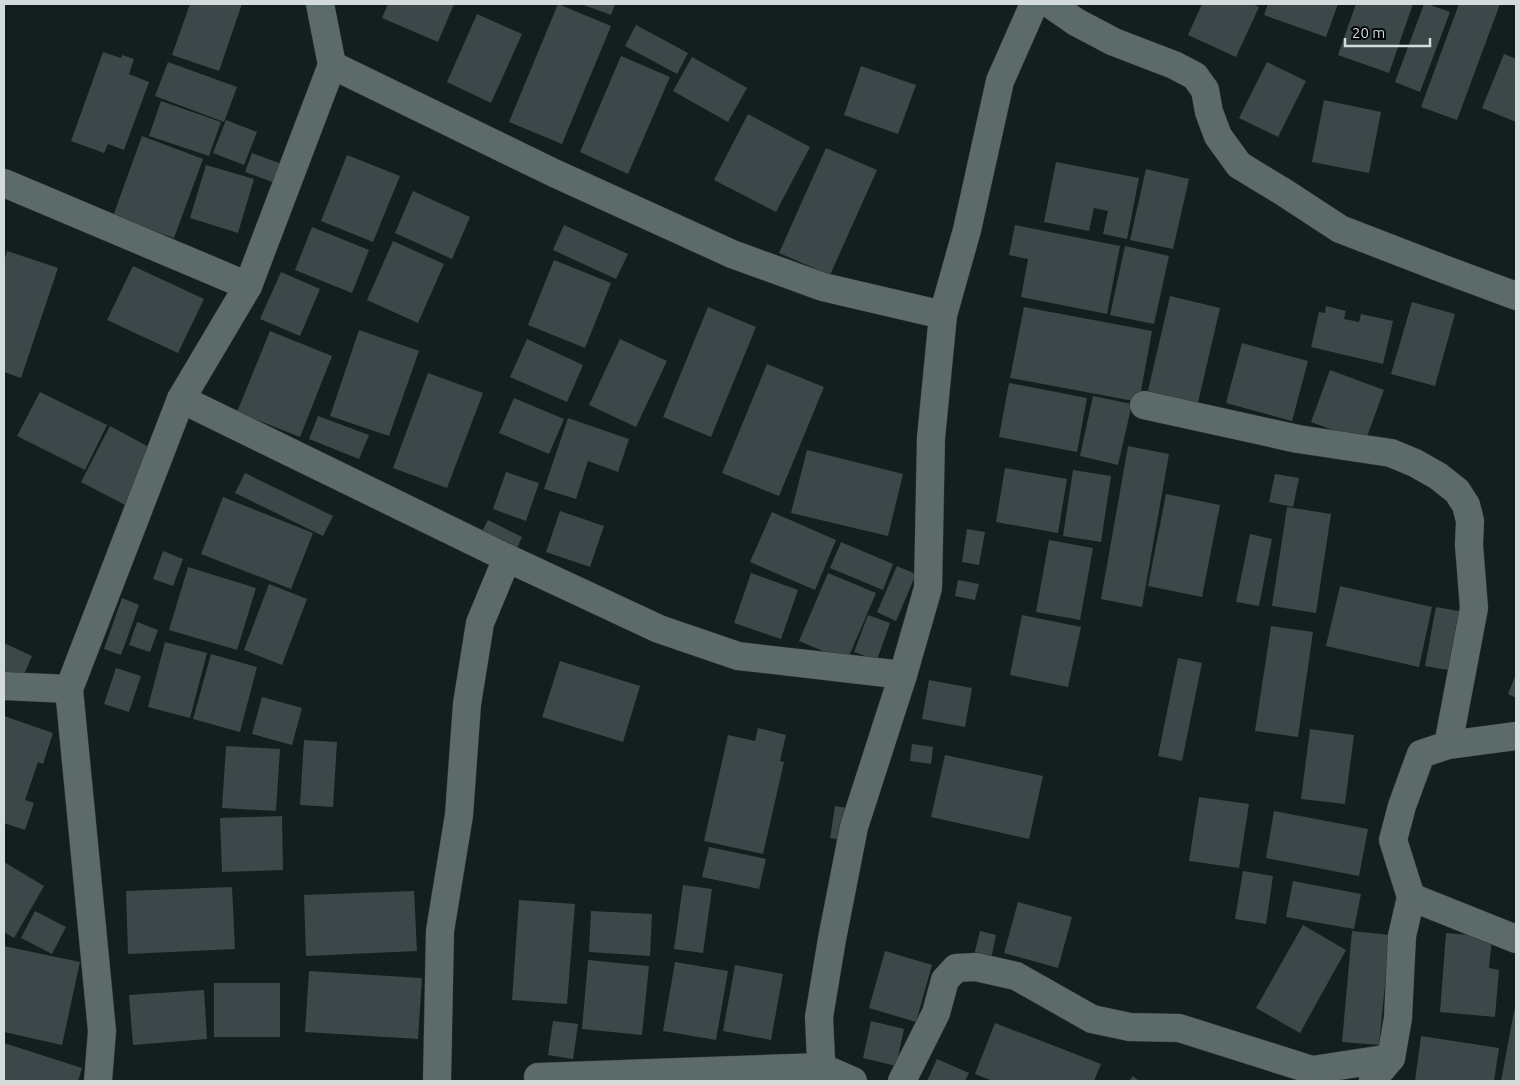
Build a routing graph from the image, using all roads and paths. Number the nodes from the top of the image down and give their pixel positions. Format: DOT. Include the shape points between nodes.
graph roads {
  1 [pos="320,4"];
  2 [pos="1034,4"];
  3 [pos="1050,4"];
  4 [pos="332,65"];
  5 [pos="4,184"];
  6 [pos="248,286"];
  7 [pos="1516,296"];
  8 [pos="943,315"];
  9 [pos="181,399"];
  10 [pos="1144,405"];
  11 [pos="507,558"];
  12 [pos="903,675"];
  13 [pos="4,686"];
  14 [pos="69,689"];
  15 [pos="1516,736"];
  16 [pos="1448,745"];
  17 [pos="1411,897"];
  18 [pos="1516,939"];
  19 [pos="1391,1058"];
  20 [pos="821,1074"];
  21 [pos="538,1077"];
  22 [pos="98,1081"];
  23 [pos="437,1081"];
  24 [pos="853,1081"];
  25 [pos="902,1081"];
  26 [pos="1372,1081"];
  1 -- 4 [label="street"];
  2 -- 8 [label="street" via="1000,81 967,230"];
  3 -- 7 [label="street" via="1106,38 1194,76 1205,90 1218,136 1239,165 1340,229"];
  4 -- 6 [label="street"];
  4 -- 8 [label="street" via="554,173 732,254 823,287"];
  5 -- 6 [label="street"];
  6 -- 9 [label="street"];
  8 -- 12 [label="street" via="930,438 928,588"];
  9 -- 11 [label="street"];
  9 -- 14 [label="street"];
  10 -- 16 [label="street" via="1298,439 1391,453 1415,463 1457,491 1466,505 1470,521 1474,608"];
  11 -- 12 [label="street" via="659,629 738,656"];
  11 -- 23 [label="street" via="480,623 467,704 459,814 440,931"];
  12 -- 20 [label="street" via="854,827 819,1018"];
  13 -- 14 [label="street"];
  14 -- 22 [label="street" via="102,1030"];
  15 -- 16 [label="street"];
  16 -- 17 [label="street" via="1421,754 1393,840"];
  17 -- 18 [label="street"];
  17 -- 19 [label="street" via="1402,936 1398,1018"];
  19 -- 25 [label="street" via="1312,1070 1179,1028 1130,1027 1092,1019 1016,976 976,967 956,968 945,980 936,1013"];
  19 -- 26 [label="street"];
  20 -- 21 [label="street"];
  20 -- 24 [label="street"];
}
